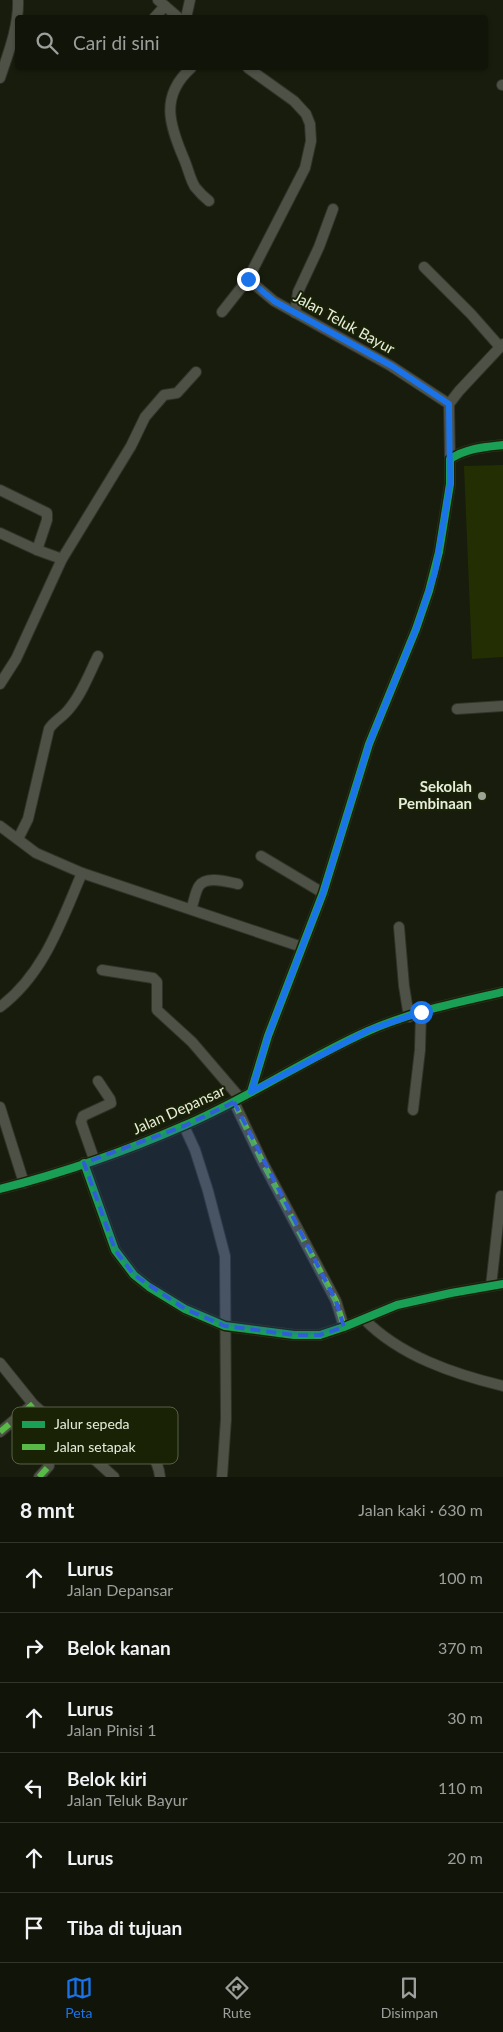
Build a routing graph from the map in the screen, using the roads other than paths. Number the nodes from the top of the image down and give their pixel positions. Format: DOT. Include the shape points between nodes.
graph roads {
  1 [pos="18,0"];
  2 [pos="190,0"];
  3 [pos="161,3"];
  4 [pos="17,15"];
  5 [pos="155,15"];
  6 [pos="175,15"];
  7 [pos="187,15"];
  8 [pos="15,27"];
  9 [pos="189,70"];
  10 [pos="251,70"];
  11 [pos="0,78"];
  12 [pos="209,201"];
  13 [pos="333,209"];
  14 [pos="424,267"];
  15 [pos="248,279"];
  16 [pos="222,312"];
  17 [pos="295,313"];
  18 [pos="501,345"];
  19 [pos="196,372"];
  20 [pos="449,404"];
  21 [pos="503,445"];
  22 [pos="450,459"];
  23 [pos="0,490"];
  24 [pos="0,533"];
  25 [pos="37,550"];
  26 [pos="62,559"];
  27 [pos="98,656"];
  28 [pos="0,684"];
  29 [pos="503,706"];
  30 [pos="457,709"];
  31 [pos="0,826"];
  32 [pos="18,839"];
  33 [pos="261,856"];
  34 [pos="82,873"];
  35 [pos="238,884"];
  36 [pos="323,893"];
  37 [pos="191,909"];
  38 [pos="399,926"];
  39 [pos="302,947"];
  40 [pos="102,970"];
  41 [pos="503,992"];
  42 [pos="0,1007"];
  43 [pos="421,1012"];
  44 [pos="409,1017"];
  45 [pos="98,1081"];
  46 [pos="251,1092"];
  47 [pos="237,1100"];
  48 [pos="0,1107"];
  49 [pos="413,1110"];
  50 [pos="184,1126"];
  51 [pos="94,1159"];
  52 [pos="84,1163"];
  53 [pos="24,1183"];
  54 [pos="0,1190"];
  55 [pos="501,1196"];
  56 [pos="503,1284"];
  57 [pos="491,1286"];
  58 [pos="364,1320"];
  59 [pos="225,1326"];
  60 [pos="344,1327"];
  61 [pos="0,1363"];
  62 [pos="503,1386"];
  63 [pos="33,1404"];
  64 [pos="29,1407"];
  65 [pos="36,1407"];
  66 [pos="12,1422"];
  67 [pos="0,1432"];
  68 [pos="100,1464"];
  69 [pos="154,1464"];
  70 [pos="49,1466"];
  71 [pos="39,1477"];
  72 [pos="114,1477"];
  73 [pos="160,1477"];
  74 [pos="222,1477"];
  1 -- 4 [label="street"];
  2 -- 7 [label="street"];
  3 -- 5 [label="street"];
  3 -- 6 [label="street"];
  8 -- 11 [label="street"];
  9 -- 12 [label="street" via="174,88 171,123 195,187"];
  10 -- 15 [label="street" via="294,101 306,114 312,133 305,168"];
  13 -- 17 [label="street" via="298,292"];
  14 -- 18 [label="street"];
  15 -- 16 [label="street"];
  15 -- 17 [label="street, Jalan Teluk Bayur" via="274,301"];
  17 -- 20 [label="street, Jalan Teluk Bayur" via="392,366"];
  18 -- 20 [label="street"];
  19 -- 26 [label="street" via="177,393 162,396 145,417 131,446"];
  20 -- 22 [label="street"];
  21 -- 22 [label="street" via="460,452"];
  22 -- 36 [label="street" via="450,484 435,572 416,629 369,744"];
  23 -- 25 [label="street" via="47,513"];
  24 -- 25 [label="street"];
  25 -- 26 [label="street"];
  26 -- 28 [label="street" via="16,659"];
  27 -- 32 [label="street" via="80,694 49,729 28,819"];
  29 -- 30 [label="street"];
  31 -- 32 [label="street"];
  32 -- 34 [label="street" via="36,853"];
  33 -- 36 [label="street"];
  34 -- 37 [label="street"];
  34 -- 42 [label="street" via="49,948 28,982"];
  35 -- 37 [label="street" via="216,880 202,883"];
  36 -- 39 [label="street"];
  37 -- 39 [label="street"];
  38 -- 44 [label="street"];
  39 -- 46 [label="street" via="268,1036"];
  40 -- 47 [label="street" via="153,978 157,982 156,1005 161,1015 192,1042"];
  41 -- 43 [label="street, Jalan Depansar"];
  43 -- 44 [label="street, Jalan Depansar"];
  43 -- 49 [label="street"];
  44 -- 46 [label="street, Jalan Depansar" via="369,1030"];
  45 -- 51 [label="street" via="111,1103 83,1116 81,1122"];
  46 -- 47 [label="street, Jalan Depansar"];
  47 -- 50 [label="street, Jalan Depansar"];
  47 -- 60 [label="street" via="263,1163 336,1301"];
  48 -- 53 [label="street"];
  50 -- 51 [label="street, Jalan Depansar"];
  50 -- 59 [label="street" via="208,1191 225,1256"];
  51 -- 52 [label="street, Jalan Depansar"];
  52 -- 53 [label="street, Jalan Depansar"];
  52 -- 59 [label="street" via="115,1250 134,1275 185,1309"];
  53 -- 54 [label="street, Jalan Depansar"];
  55 -- 57 [label="street"];
  56 -- 57 [label="street"];
  57 -- 58 [label="street" via="398,1305"];
  58 -- 60 [label="street"];
  58 -- 62 [label="street" via="380,1335 435,1365"];
  59 -- 60 [label="street" via="294,1335 320,1335"];
  59 -- 74 [label="street" via="226,1419"];
  61 -- 63 [label="street"];
  63 -- 64 [label="street"];
  63 -- 65 [label="street"];
  66 -- 67 [label="street"];
  68 -- 72 [label="street"];
  69 -- 73 [label="street"];
  70 -- 71 [label="street"];
}
